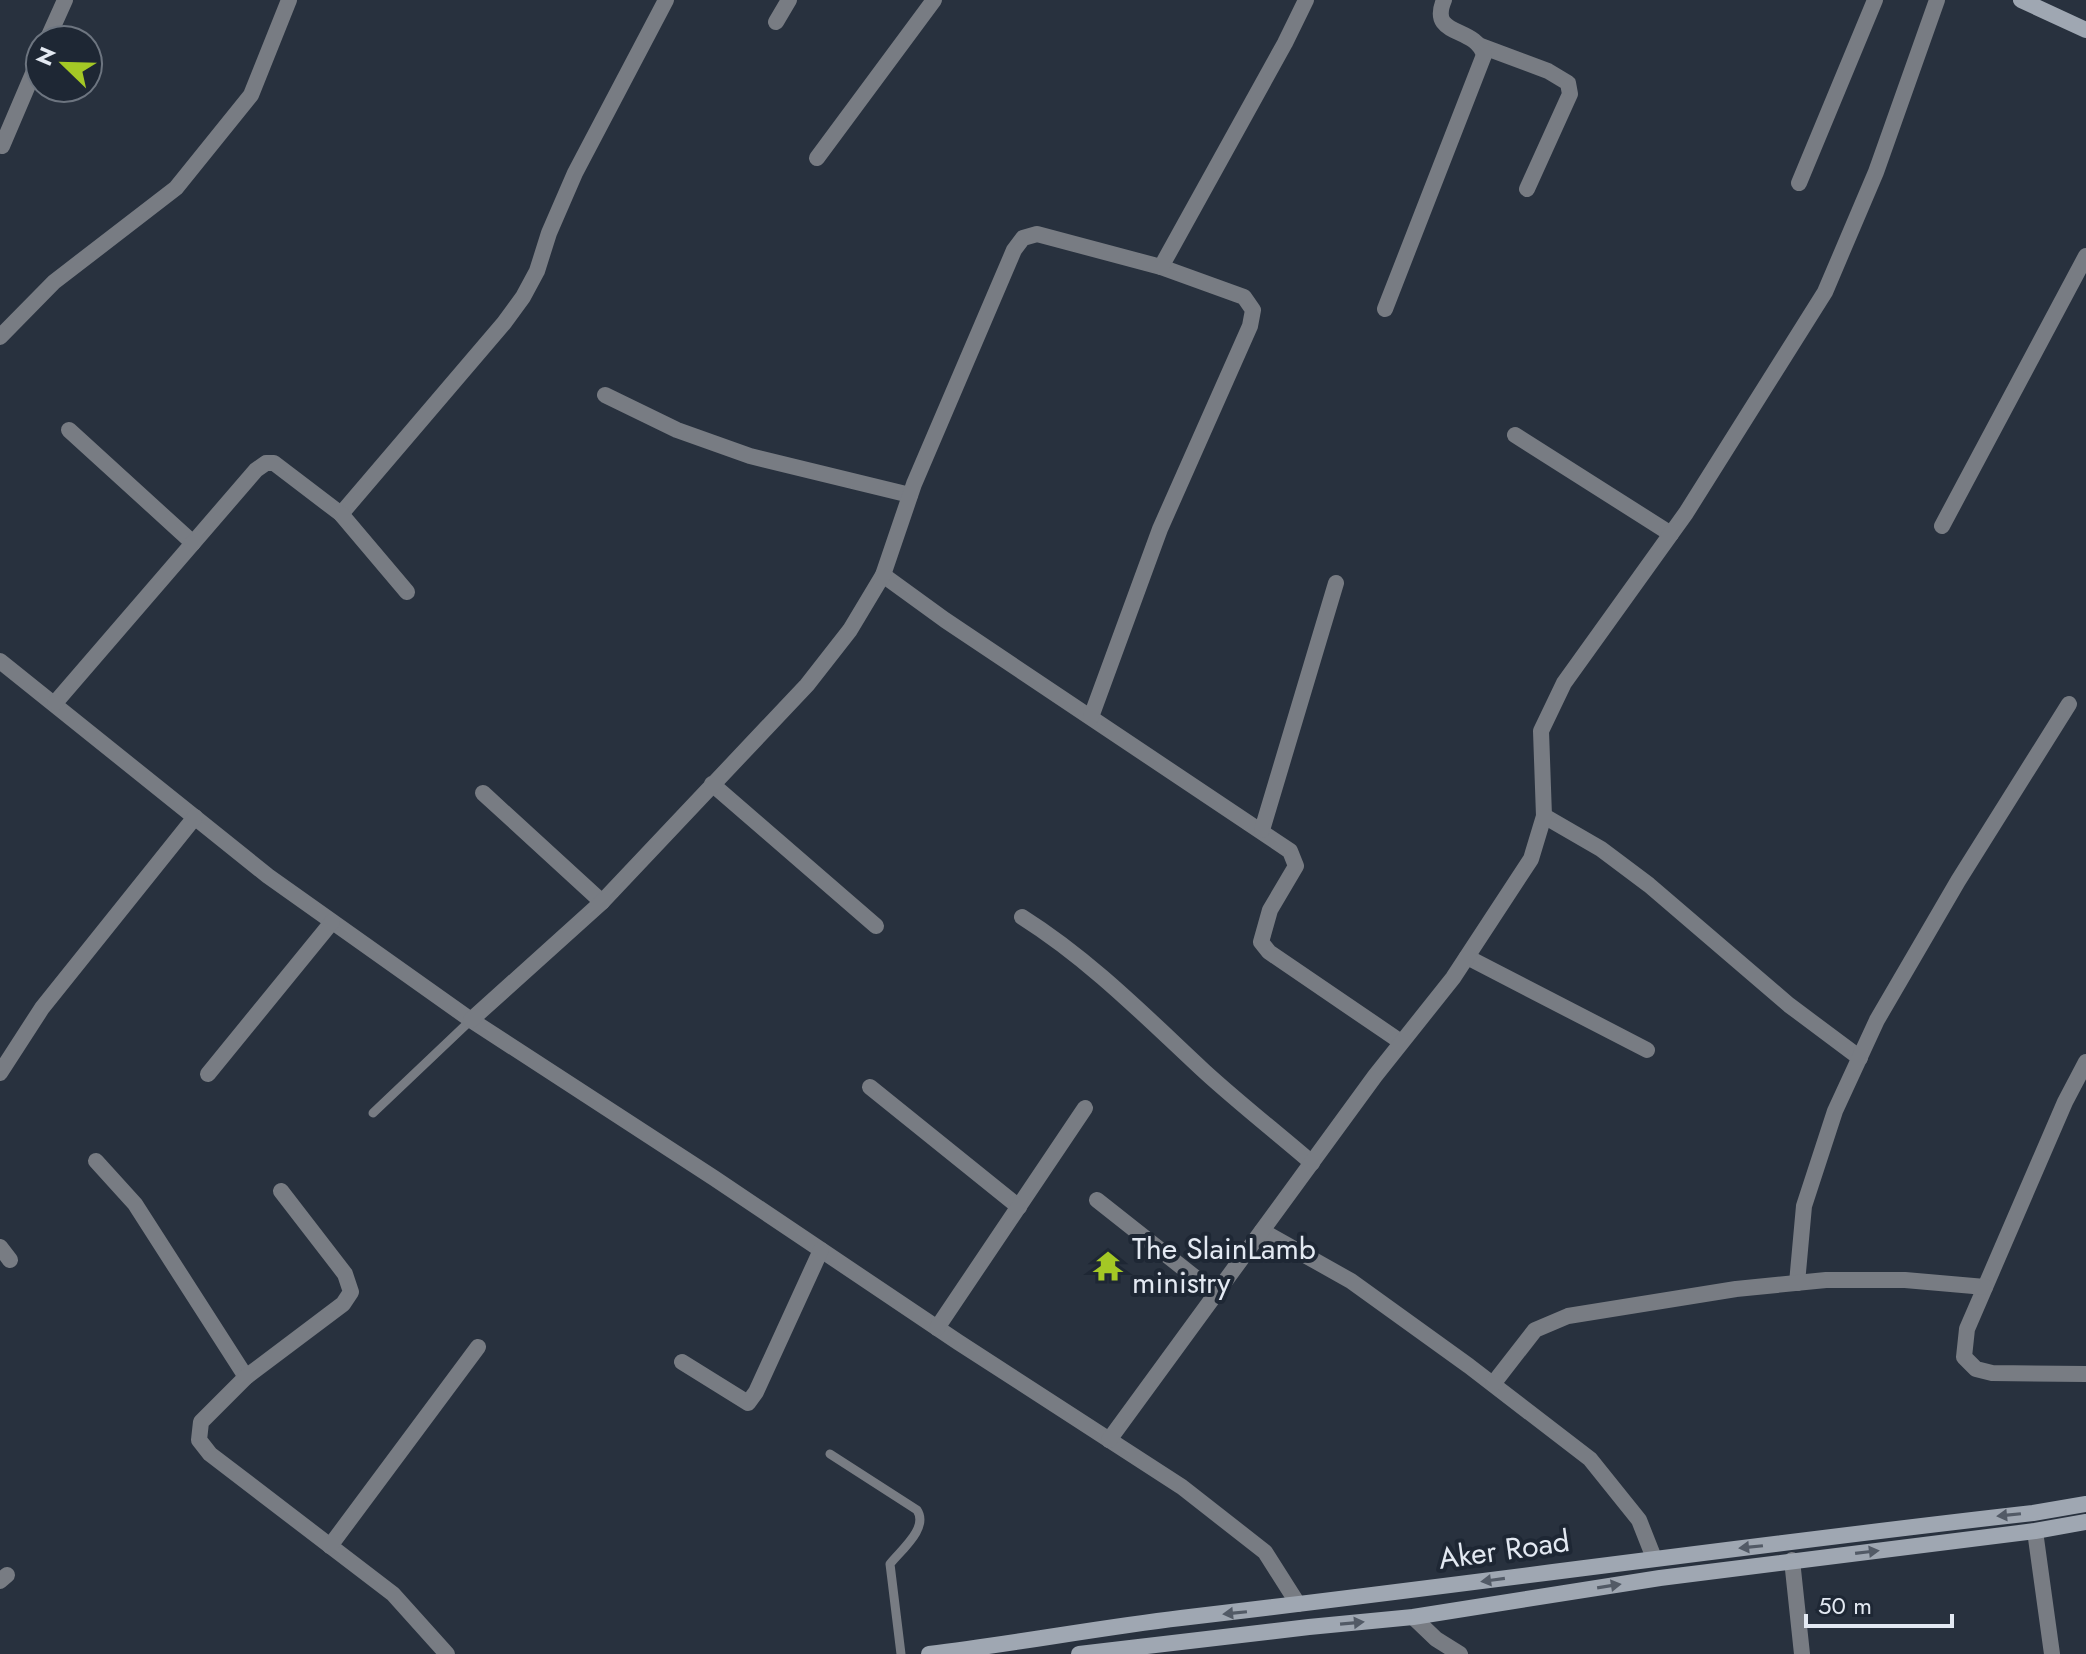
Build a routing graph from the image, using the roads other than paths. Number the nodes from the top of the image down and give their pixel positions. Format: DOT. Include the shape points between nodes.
graph roads {
  1 [pos="65,0"];
  2 [pos="289,0"];
  3 [pos="666,0"];
  4 [pos="789,0"];
  5 [pos="934,0"];
  6 [pos="1306,0"];
  7 [pos="1444,0"];
  8 [pos="1875,0"];
  9 [pos="1937,0"];
  10 [pos="2021,0"];
  11 [pos="776,22"];
  12 [pos="54,24"];
  13 [pos="2086,30"];
  14 [pos="1481,46"];
  15 [pos="24,94"];
  16 [pos="2,146"];
  17 [pos="817,158"];
  18 [pos="1799,183"];
  19 [pos="1527,189"];
  20 [pos="2086,256"];
  21 [pos="1161,267"];
  22 [pos="1385,309"];
  23 [pos="0,337"];
  24 [pos="605,395"];
  25 [pos="69,430"];
  26 [pos="1515,435"];
  27 [pos="910,495"];
  28 [pos="341,514"];
  29 [pos="1942,526"];
  30 [pos="1671,534"];
  31 [pos="193,543"];
  32 [pos="883,575"];
  33 [pos="1336,583"];
  34 [pos="407,592"];
  35 [pos="0,661"];
  36 [pos="55,703"];
  37 [pos="2069,704"];
  38 [pos="1091,717"];
  39 [pos="712,784"];
  40 [pos="483,793"];
  41 [pos="1544,816"];
  42 [pos="195,817"];
  43 [pos="1262,830"];
  44 [pos="602,902"];
  45 [pos="1022,917"];
  46 [pos="332,922"];
  47 [pos="876,926"];
  48 [pos="1467,957"];
  49 [pos="471,1020"];
  50 [pos="1401,1042"];
  51 [pos="1647,1050"];
  52 [pos="1860,1058"];
  53 [pos="2086,1062"];
  54 [pos="0,1073"];
  55 [pos="208,1074"];
  56 [pos="870,1087"];
  57 [pos="1085,1108"];
  58 [pos="373,1113"];
  59 [pos="96,1161"];
  60 [pos="1312,1163"];
  61 [pos="281,1191"];
  62 [pos="1097,1200"];
  63 [pos="1019,1207"];
  64 [pos="1262,1231"];
  65 [pos="821,1250"];
  66 [pos="1797,1283"];
  67 [pos="1985,1287"];
  68 [pos="1216,1294"];
  69 [pos="937,1328"];
  70 [pos="478,1347"];
  71 [pos="682,1362"];
  72 [pos="2086,1374"];
  73 [pos="246,1377"];
  74 [pos="1493,1384"];
  75 [pos="1109,1440"];
  76 [pos="830,1454"];
  77 [pos="2086,1504"];
  78 [pos="2086,1522"];
  79 [pos="2035,1531"];
  80 [pos="330,1546"];
  81 [pos="1654,1558"];
  82 [pos="1792,1560"];
  83 [pos="1298,1604"];
  84 [pos="1413,1617"];
  85 [pos="1190,1647"];
  86 [pos="447,1654"];
  87 [pos="901,1654"];
  88 [pos="929,1654"];
  89 [pos="1079,1654"];
  90 [pos="1460,1654"];
  91 [pos="1802,1654"];
  92 [pos="2052,1654"];
  1 -- 12 [label="street"];
  2 -- 23 [label="street" via="251,95 176,188 54,282"];
  3 -- 28 [label="street" via="575,173 523,297"];
  4 -- 11 [label="street"];
  5 -- 17 [label="street"];
  6 -- 21 [label="street"];
  7 -- 14 [label="street" via="1439,12 1446,27"];
  8 -- 18 [label="street"];
  9 -- 30 [label="street" via="1876,172 1825,292"];
  10 -- 13 [label="street"];
  14 -- 19 [label="street" via="1568,83 1570,94"];
  14 -- 22 [label="street" via="1484,55"];
  15 -- 16 [label="street"];
  20 -- 29 [label="street"];
  21 -- 27 [label="street" via="1037,234 1023,238"];
  21 -- 38 [label="street" via="1244,297 1253,310 1154,543"];
  24 -- 27 [label="street" via="677,430 750,456"];
  25 -- 31 [label="street"];
  26 -- 30 [label="street"];
  27 -- 32 [label="street"];
  28 -- 31 [label="street" via="270,462 256,470"];
  28 -- 34 [label="street"];
  30 -- 41 [label="street" via="1564,683 1541,731"];
  31 -- 36 [label="street"];
  32 -- 38 [label="street"];
  32 -- 39 [label="street" via="850,630 807,685"];
  33 -- 43 [label="street"];
  35 -- 36 [label="street"];
  36 -- 42 [label="street"];
  37 -- 52 [label="street" via="1958,881"];
  38 -- 43 [label="street"];
  39 -- 44 [label="street"];
  39 -- 47 [label="street"];
  40 -- 44 [label="street"];
  41 -- 48 [label="street" via="1531,859"];
  41 -- 52 [label="street" via="1649,885 1789,1005"];
  42 -- 46 [label="street"];
  42 -- 54 [label="street" via="42,1008"];
  43 -- 50 [label="street" via="1290,851 1296,866 1270,910 1261,942"];
  44 -- 49 [label="street"];
  45 -- 60 [label="street" via="1106,979"];
  46 -- 49 [label="street"];
  46 -- 55 [label="street"];
  48 -- 50 [label="street"];
  48 -- 51 [label="street"];
  49 -- 58 [label="lane"];
  49 -- 65 [label="street"];
  50 -- 60 [label="street"];
  52 -- 66 [label="street" via="1835,1111 1804,1206"];
  53 -- 67 [label="street"];
  56 -- 63 [label="street"];
  57 -- 63 [label="street"];
  59 -- 73 [label="street" via="135,1204"];
  60 -- 64 [label="street"];
  61 -- 73 [label="street" via="345,1274 351,1292 343,1304"];
  62 -- 68 [label="street"];
  63 -- 69 [label="street"];
  64 -- 68 [label="street"];
  64 -- 74 [label="street" via="1351,1281"];
  65 -- 69 [label="street"];
  65 -- 71 [label="street" via="748,1403"];
  66 -- 67 [label="street" via="1905,1280"];
  66 -- 74 [label="street" via="1568,1316 1535,1330"];
  67 -- 72 [label="street" via="1967,1329 1964,1357 1976,1369"];
  68 -- 75 [label="street"];
  69 -- 75 [label="street"];
  70 -- 80 [label="street"];
  73 -- 80 [label="street" via="201,1422 199,1440"];
  74 -- 81 [label="street" via="1590,1459 1639,1520"];
  75 -- 83 [label="street" via="1182,1487 1265,1552"];
  76 -- 87 [label="lane" via="922,1517 921,1526 890,1564"];
  77 -- 81 [label="street, Aker Road, one-way"];
  78 -- 79 [label="street, Aker Road"];
  82 -- 79 [label="street, Aker Road, one-way"];
  79 -- 92 [label="street"];
  80 -- 86 [label="street" via="393,1594"];
  81 -- 83 [label="street, Aker Road, one-way"];
  84 -- 82 [label="street, Aker Road, one-way"];
  82 -- 91 [label="street"];
  83 -- 88 [label="street, Aker Road, one-way"];
  85 -- 84 [label="street, Aker Road, one-way"];
  84 -- 90 [label="street"];
  85 -- 89 [label="street, Aker Road"];
}
